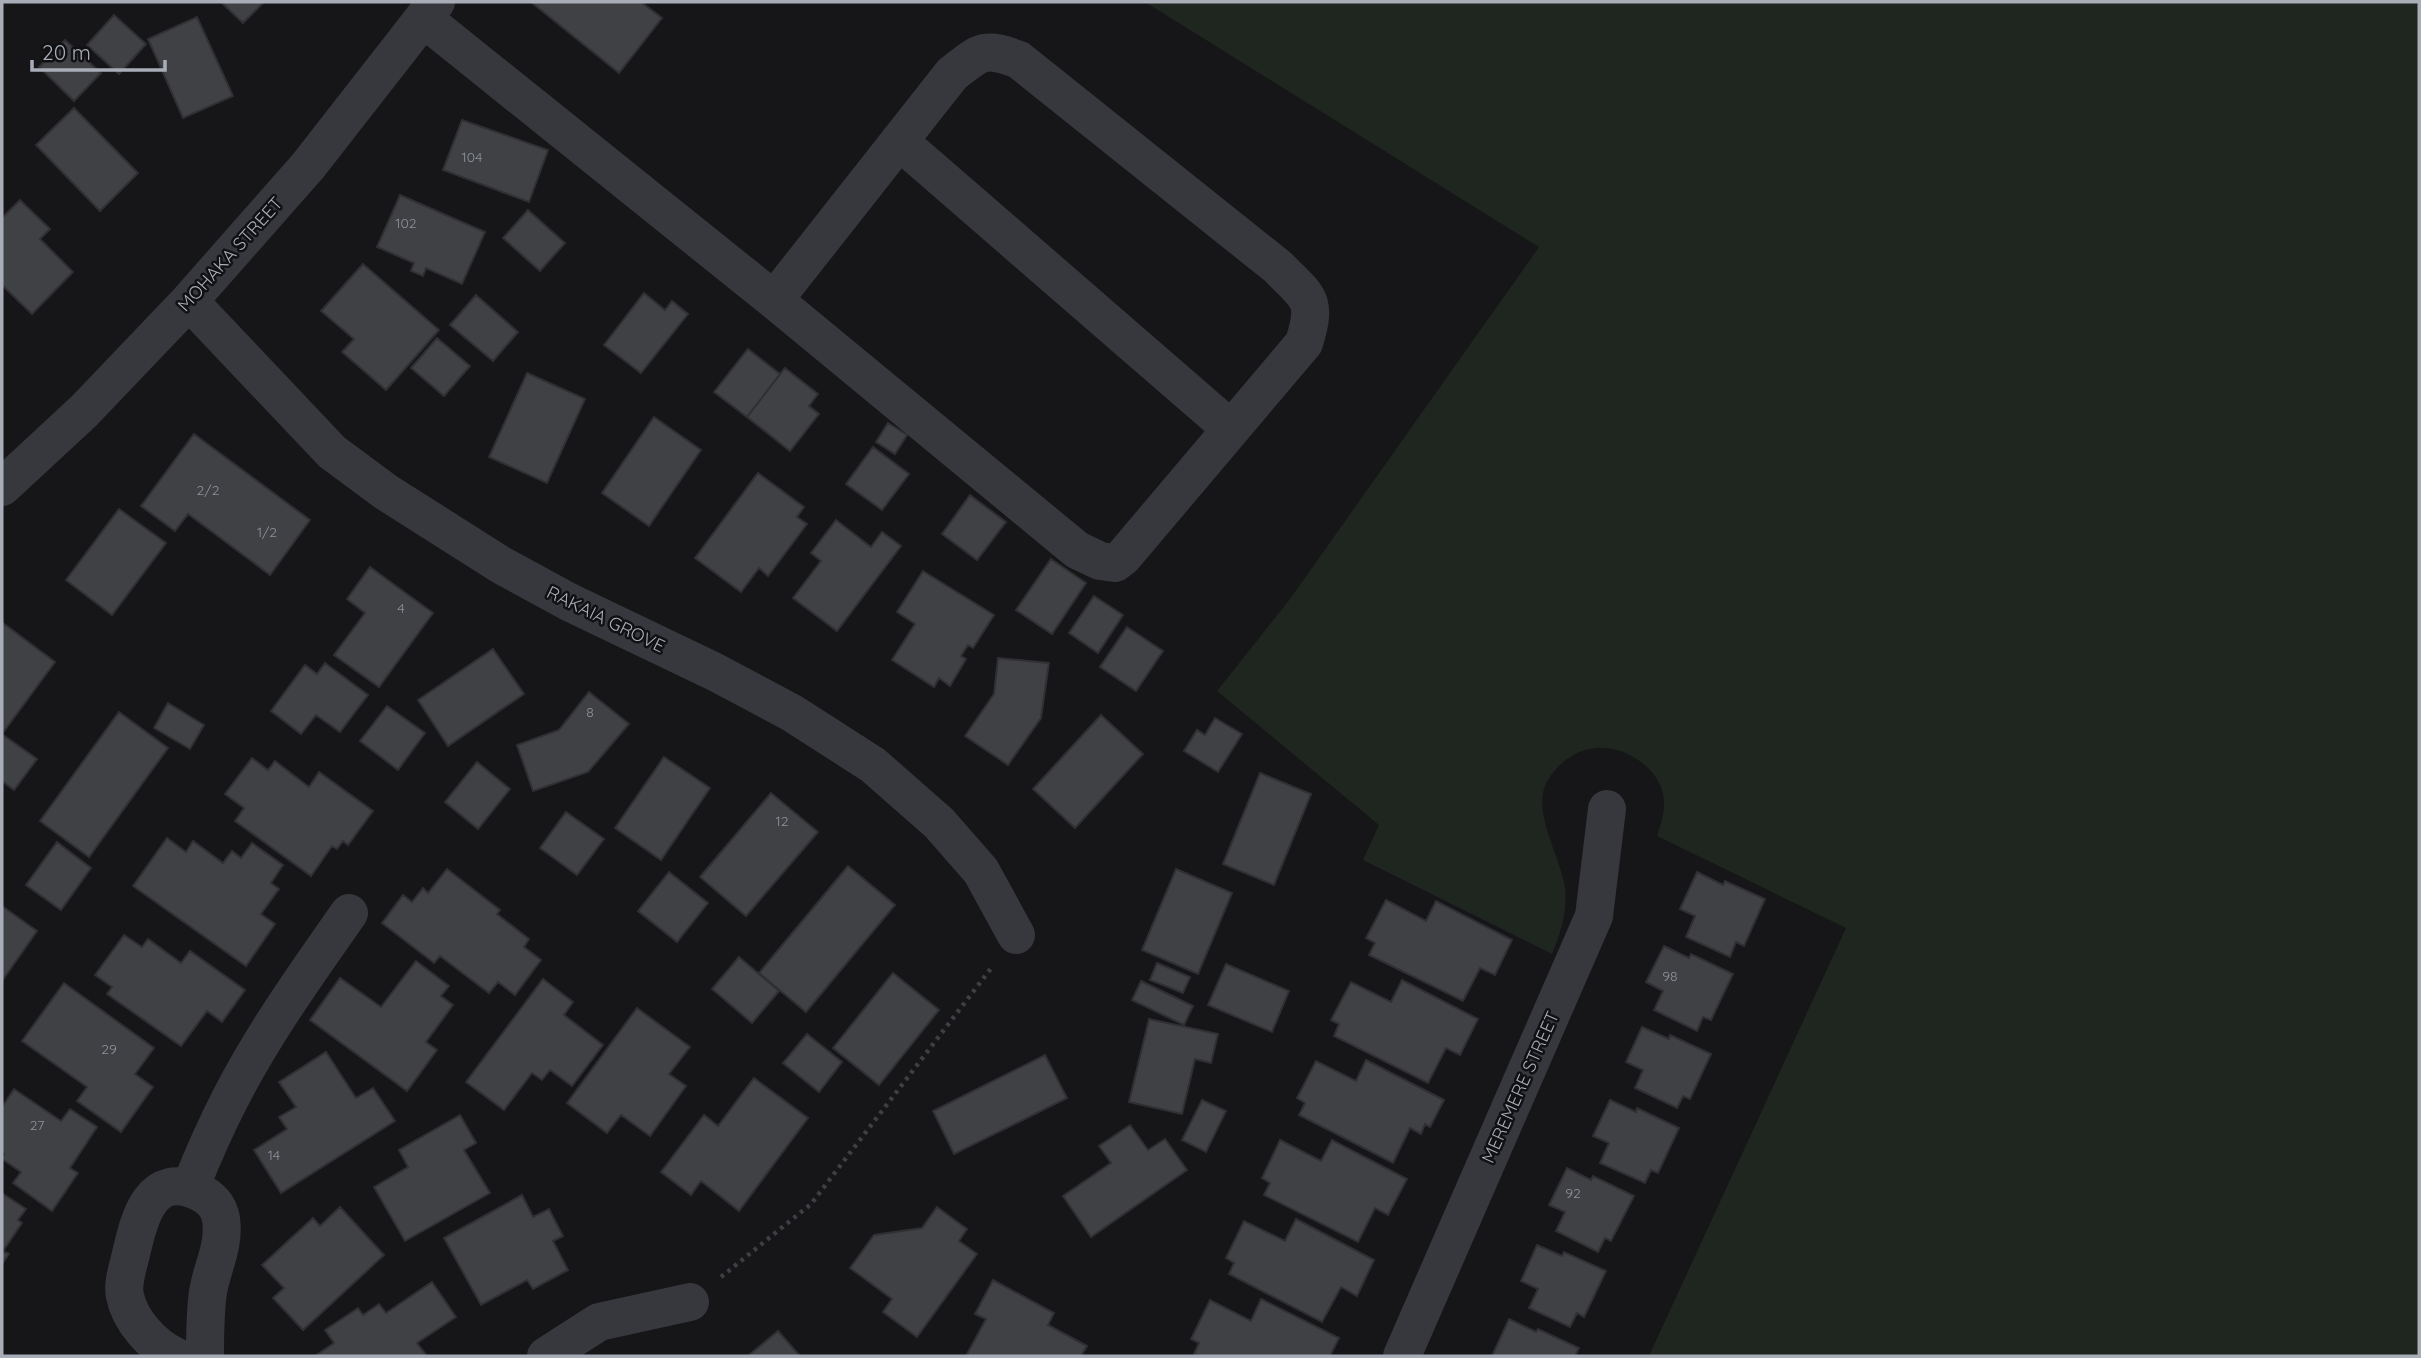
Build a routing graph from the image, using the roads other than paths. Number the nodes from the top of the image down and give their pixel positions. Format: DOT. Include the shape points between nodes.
graph roads {
  1 [pos="430,10"];
  2 [pos="899,141"];
  3 [pos="774,300"];
  4 [pos="189,301"];
  5 [pos="1231,429"];
  6 [pos="2,487"];
  7 [pos="1607,809"];
  8 [pos="349,913"];
  9 [pos="1016,935"];
  10 [pos="190,1188"];
  11 [pos="690,1302"];
  12 [pos="175,1356"];
  13 [pos="205,1356"];
  14 [pos="546,1356"];
  15 [pos="1402,1356"];
  1 -- 3 [label="street"];
  1 -- 4 [label="street, MOHAKA STREET" via="308,166"];
  2 -- 3 [label="street"];
  2 -- 5 [label="street"];
  2 -- 5 [label="street" via="952,74 977,55 997,51 1019,60 1278,267 1309,299 1311,320 1304,344"];
  3 -- 5 [label="street" via="1077,550 1107,563 1123,557"];
  4 -- 6 [label="street, MOHAKA STREET" via="84,411"];
  4 -- 9 [label="street, RAKAIA GROVE" via="332,452 386,492 501,565 792,713 873,765 939,823 981,871"];
  7 -- 15 [label="street, MEREMERE STREET" via="1594,916"];
  8 -- 10 [label="street" via="253,1058"];
  10 -- 12 [label="street" via="171,1186 151,1198 140,1217 124,1295 136,1323"];
  10 -- 13 [label="street" via="210,1197 221,1217 222,1242 208,1289"];
  11 -- 14 [label="street" via="599,1322"];
}
